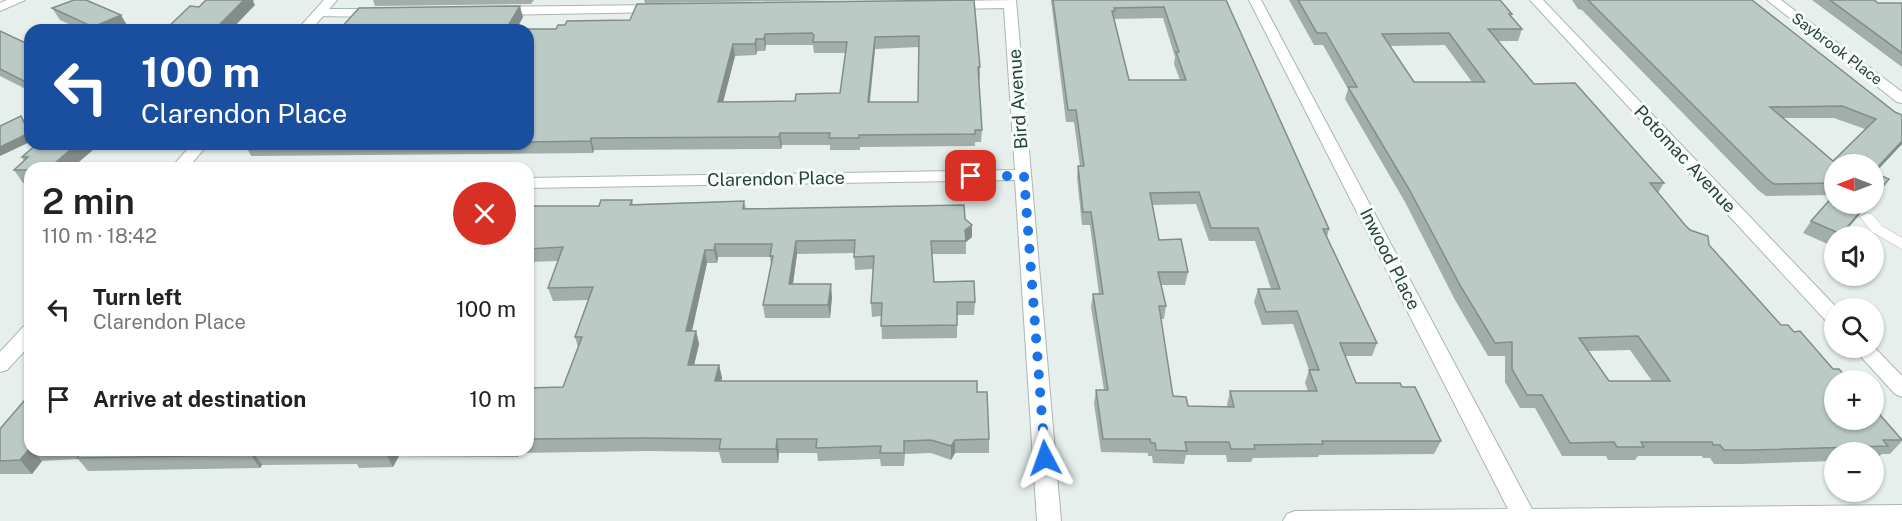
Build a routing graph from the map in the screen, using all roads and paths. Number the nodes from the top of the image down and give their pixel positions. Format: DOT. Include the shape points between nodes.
graph roads {
  1 [pos="19,0"];
  2 [pos="331,0"];
  3 [pos="1256,0"];
  4 [pos="1536,0"];
  5 [pos="1773,0"];
  6 [pos="1011,2"];
  7 [pos="945,5"];
  8 [pos="0,7"];
  9 [pos="669,9"];
  10 [pos="478,11"];
  11 [pos="394,12"];
  12 [pos="319,14"];
  13 [pos="310,24"];
  14 [pos="1902,99"];
  15 [pos="194,150"];
  16 [pos="184,162"];
  17 [pos="1024,176"];
  18 [pos="534,183"];
  19 [pos="1867,217"];
  20 [pos="1902,244"];
  21 [pos="1824,306"];
  22 [pos="24,339"];
  23 [pos="1873,358"];
  24 [pos="0,365"];
  25 [pos="1902,389"];
  26 [pos="1902,515"];
  27 [pos="1524,517"];
  28 [pos="1049,521"];
  29 [pos="1294,521"];
  1 -- 8 [label="street"];
  2 -- 12 [label="street"];
  3 -- 27 [label="street, Inwood Place"];
  4 -- 21 [label="street, Potomac Avenue"];
  5 -- 14 [label="street, Saybrook Place"];
  6 -- 7 [label="street"];
  6 -- 17 [label="street, Bird Avenue"];
  9 -- 10 [label="street"];
  11 -- 12 [label="street"];
  12 -- 13 [label="street"];
  15 -- 16 [label="street"];
  17 -- 18 [label="street, Clarendon Place"];
  17 -- 28 [label="street, Bird Avenue"];
  19 -- 20 [label="lane" via="1877,229"];
  22 -- 24 [label="street"];
  23 -- 25 [label="street"];
  26 -- 27 [label="street"];
  27 -- 29 [label="street"];
}
